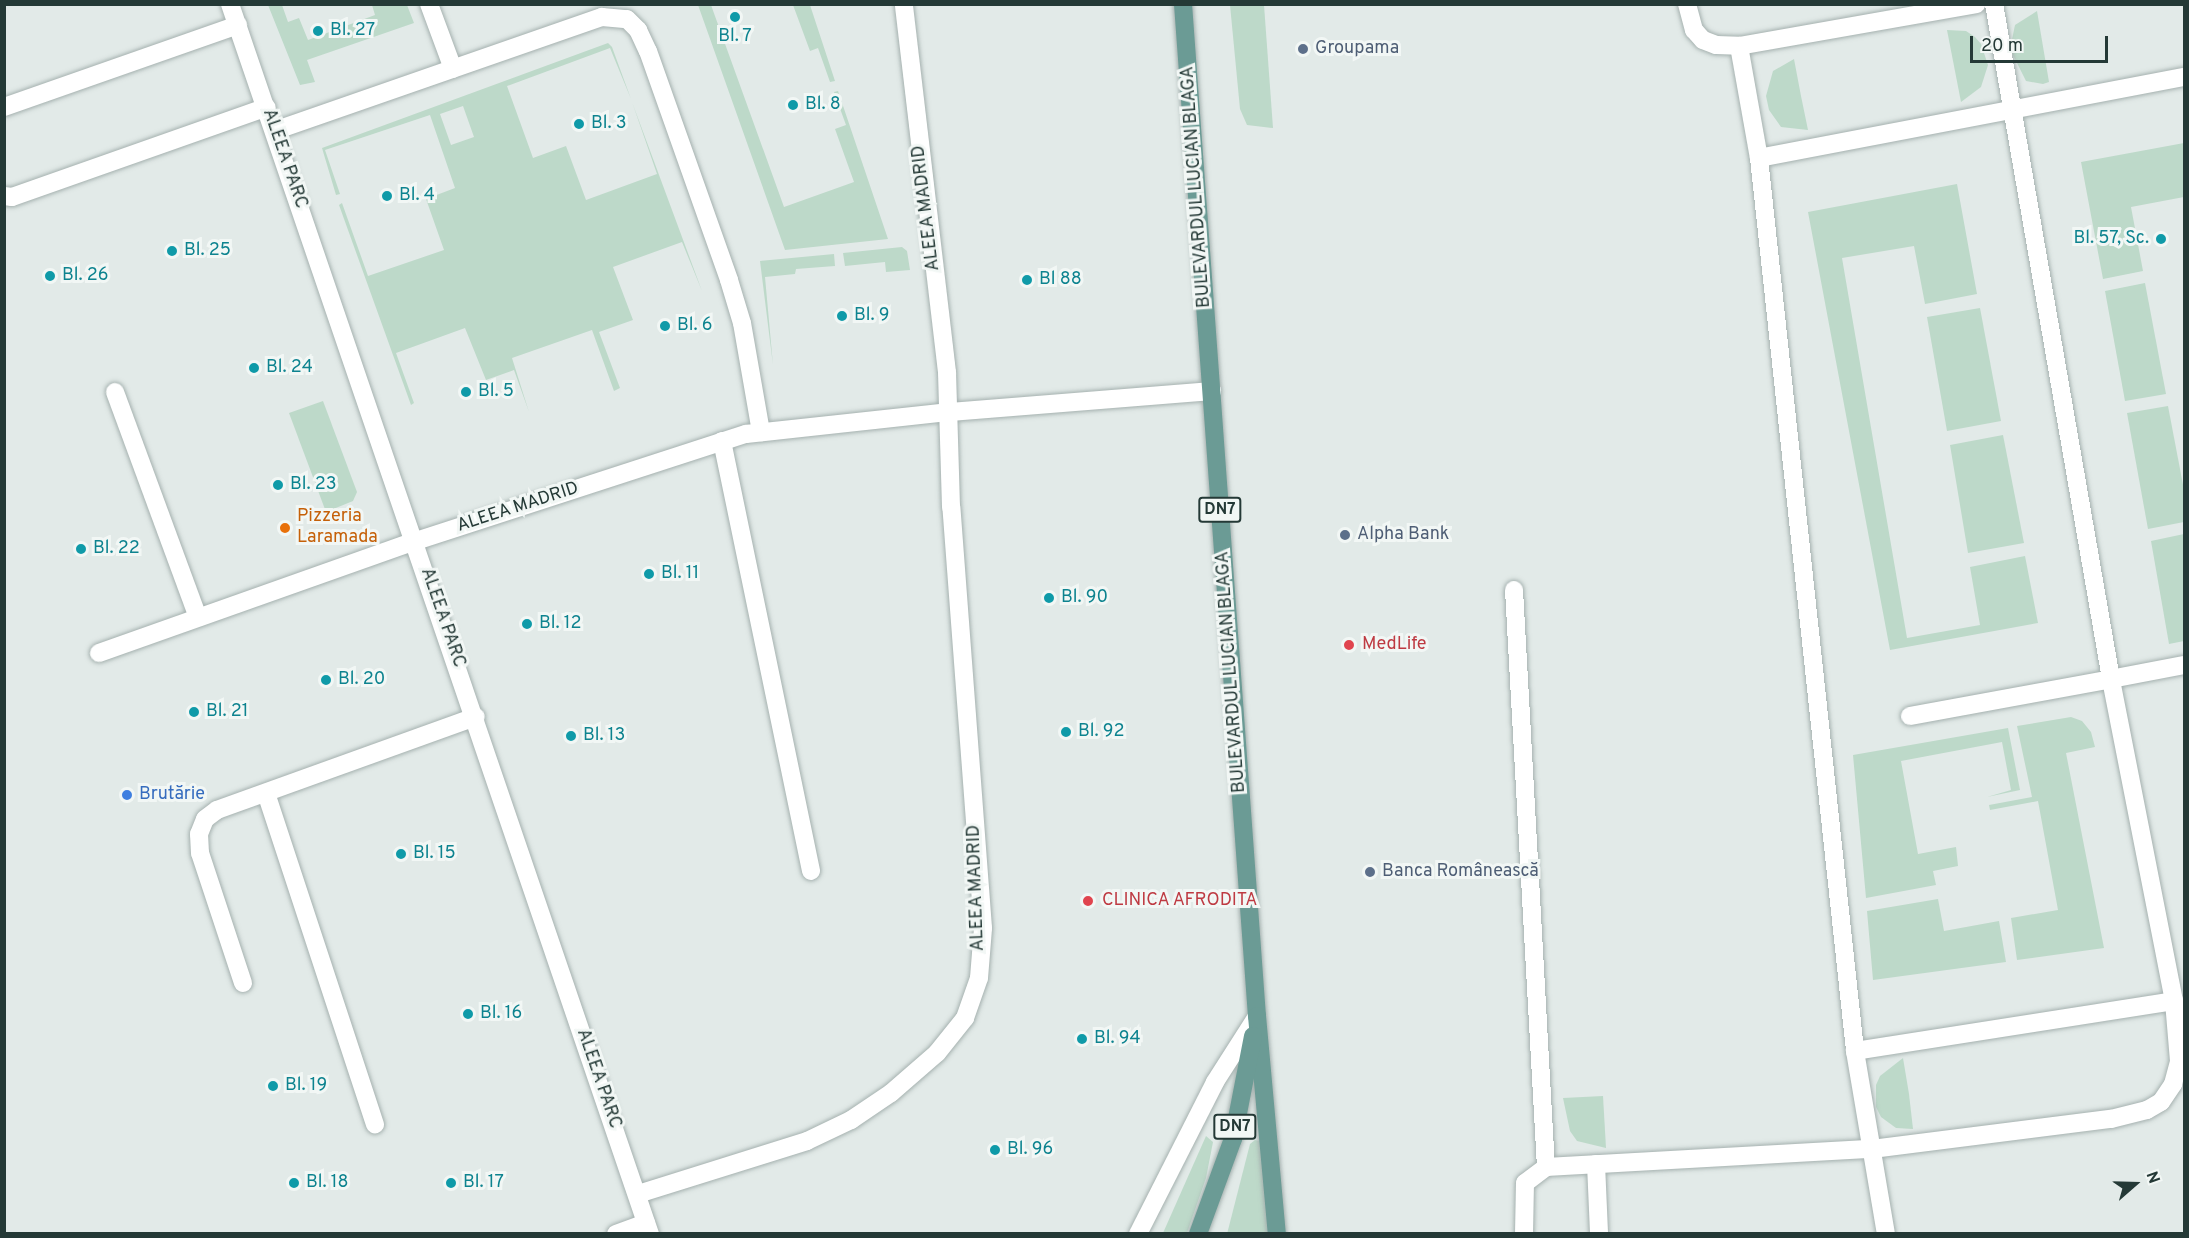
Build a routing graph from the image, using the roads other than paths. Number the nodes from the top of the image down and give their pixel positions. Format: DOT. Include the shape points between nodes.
graph roads {
  1 [pos="230,4"];
  2 [pos="429,4"];
  3 [pos="904,4"];
  4 [pos="1183,4"];
  5 [pos="1686,4"];
  6 [pos="1976,4"];
  7 [pos="1994,4"];
  8 [pos="237,25"];
  9 [pos="1739,46"];
  10 [pos="453,69"];
  11 [pos="2184,77"];
  12 [pos="4,107"];
  13 [pos="267,107"];
  14 [pos="2012,110"];
  15 [pos="274,131"];
  16 [pos="1759,158"];
  17 [pos="4,196"];
  18 [pos="1212,391"];
  19 [pos="115,392"];
  20 [pos="950,412"];
  21 [pos="761,432"];
  22 [pos="722,441"];
  23 [pos="416,541"];
  24 [pos="1514,590"];
  25 [pos="198,617"];
  26 [pos="99,653"];
  27 [pos="2184,664"];
  28 [pos="2111,679"];
  29 [pos="1910,716"];
  30 [pos="476,717"];
  31 [pos="266,793"];
  32 [pos="811,872"];
  33 [pos="243,983"];
  34 [pos="2174,1001"];
  35 [pos="1257,1016"];
  36 [pos="1855,1051"];
  37 [pos="375,1125"];
  38 [pos="1872,1149"];
  39 [pos="1596,1164"];
  40 [pos="1546,1167"];
  41 [pos="638,1194"];
  42 [pos="648,1228"];
  43 [pos="616,1233"];
  44 [pos="1138,1233"];
  45 [pos="1198,1233"];
  46 [pos="1277,1233"];
  47 [pos="1524,1233"];
  48 [pos="1599,1233"];
  49 [pos="1886,1233"];
  1 -- 8 [label="street, ALEEA PARC"];
  2 -- 10 [label="street"];
  3 -- 20 [label="street, ALEEA MADRID"];
  4 -- 18 [label="main road, BULEVARDUL LUCIAN BLAGA / DN7"];
  5 -- 9 [label="street" via="1694,30 1703,40"];
  6 -- 9 [label="street"];
  7 -- 14 [label="street"];
  8 -- 12 [label="street"];
  8 -- 13 [label="street, ALEEA PARC"];
  9 -- 16 [label="street"];
  10 -- 15 [label="street"];
  10 -- 21 [label="street" via="602,17 627,19 638,30 729,280 742,323"];
  11 -- 14 [label="street"];
  13 -- 15 [label="street, ALEEA PARC"];
  13 -- 17 [label="street"];
  14 -- 16 [label="street"];
  14 -- 28 [label="street"];
  15 -- 23 [label="street, ALEEA PARC"];
  16 -- 36 [label="street"];
  18 -- 20 [label="street, ALEEA MADRID"];
  18 -- 35 [label="main road, BULEVARDUL LUCIAN BLAGA / DN7"];
  19 -- 25 [label="street"];
  20 -- 21 [label="street, ALEEA MADRID"];
  20 -- 41 [label="street, ALEEA MADRID" via="951,507 983,928 979,978 965,1018 937,1053 891,1093 851,1120 807,1141"];
  21 -- 22 [label="street, ALEEA MADRID"];
  22 -- 23 [label="street, ALEEA MADRID"];
  22 -- 32 [label="street"];
  23 -- 25 [label="street, ALEEA MADRID"];
  23 -- 30 [label="street, ALEEA PARC"];
  24 -- 40 [label="street"];
  25 -- 26 [label="street, ALEEA MADRID"];
  27 -- 28 [label="street"];
  28 -- 29 [label="street"];
  28 -- 34 [label="street"];
  30 -- 31 [label="street"];
  30 -- 41 [label="street, ALEEA PARC"];
  31 -- 33 [label="street" via="217,810 205,819 199,834 200,853"];
  31 -- 37 [label="street"];
  34 -- 36 [label="street"];
  34 -- 38 [label="street" via="2179,1040 2173,1084 2161,1102 2147,1110 2110,1119"];
  35 -- 44 [label="street" via="1215,1082"];
  35 -- 45 [label="main road, BULEVARDUL LUCIAN BLAGA / DN7" via="1233,1139"];
  35 -- 46 [label="main road, BULEVARDUL LUCIAN BLAGA / DN7"];
  36 -- 38 [label="street"];
  38 -- 39 [label="street"];
  38 -- 49 [label="street"];
  39 -- 40 [label="street"];
  39 -- 48 [label="street"];
  40 -- 47 [label="street" via="1525,1183"];
  41 -- 42 [label="street, ALEEA PARC"];
  42 -- 43 [label="street"];
}
